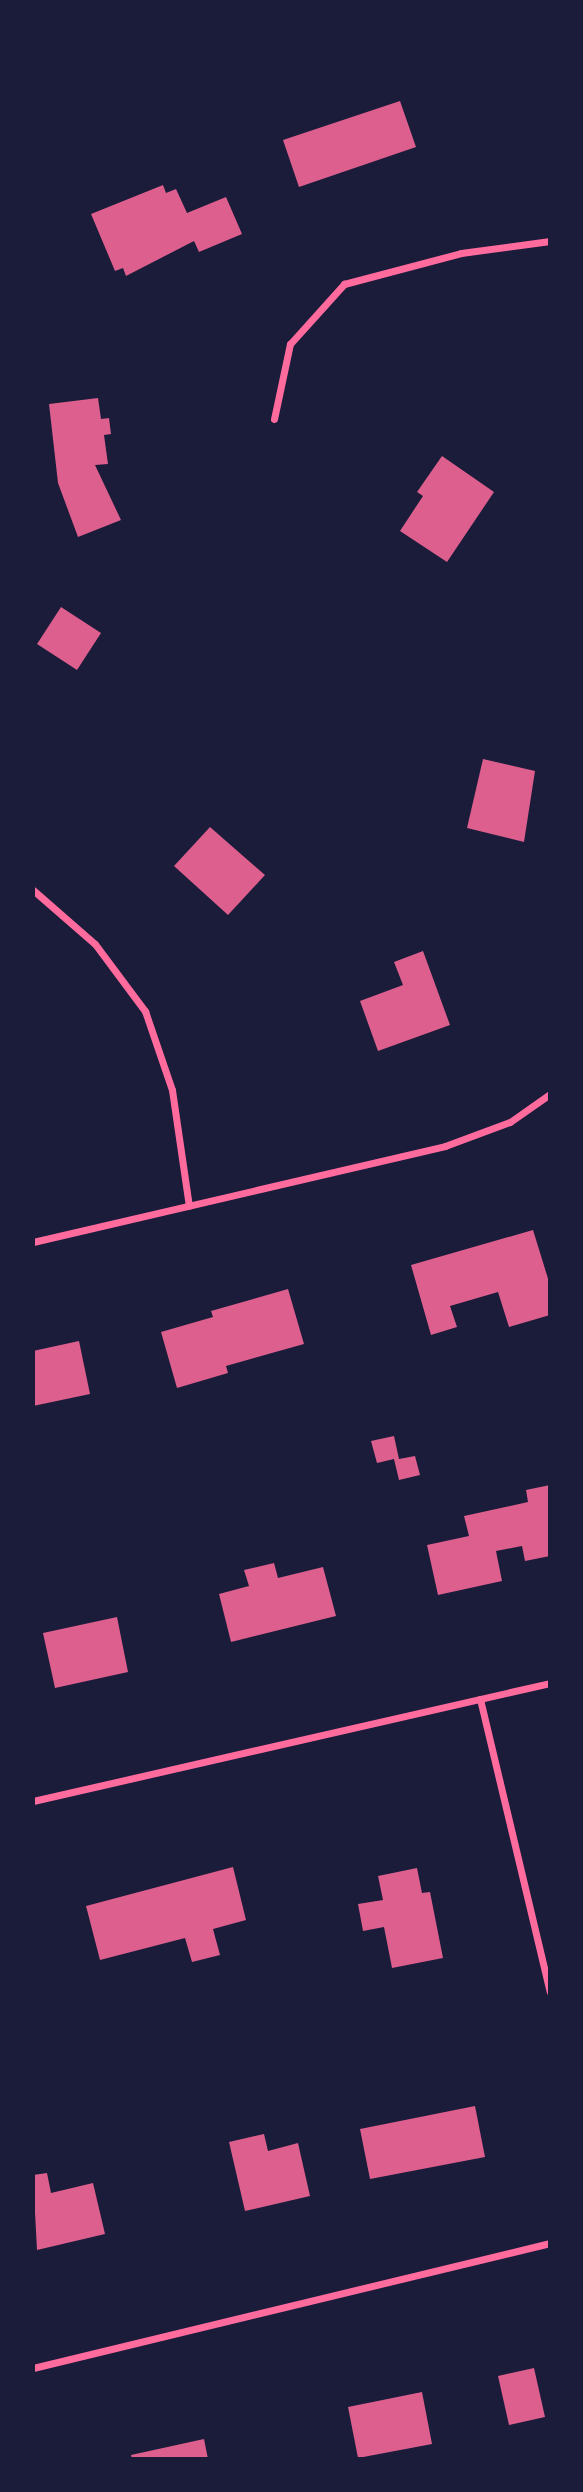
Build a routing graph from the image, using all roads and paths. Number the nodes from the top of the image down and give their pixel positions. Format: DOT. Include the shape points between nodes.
graph roads {
  1 [pos="550,241"];
  2 [pos="274,419"];
  3 [pos="33,890"];
  4 [pos="550,1094"];
  5 [pos="189,1206"];
  6 [pos="33,1242"];
  7 [pos="550,1683"];
  8 [pos="480,1699"];
  9 [pos="33,1801"];
  10 [pos="550,1992"];
  11 [pos="550,2243"];
  12 [pos="33,2368"];
  1 -- 2 [label="street" via="461,253 344,284 290,344"];
  3 -- 5 [label="street" via="95,944 145,1012 172,1090"];
  4 -- 5 [label="street" via="476,1137"];
  5 -- 6 [label="street"];
  7 -- 8 [label="street"];
  8 -- 9 [label="street"];
  8 -- 10 [label="street"];
  11 -- 12 [label="street"];
}
